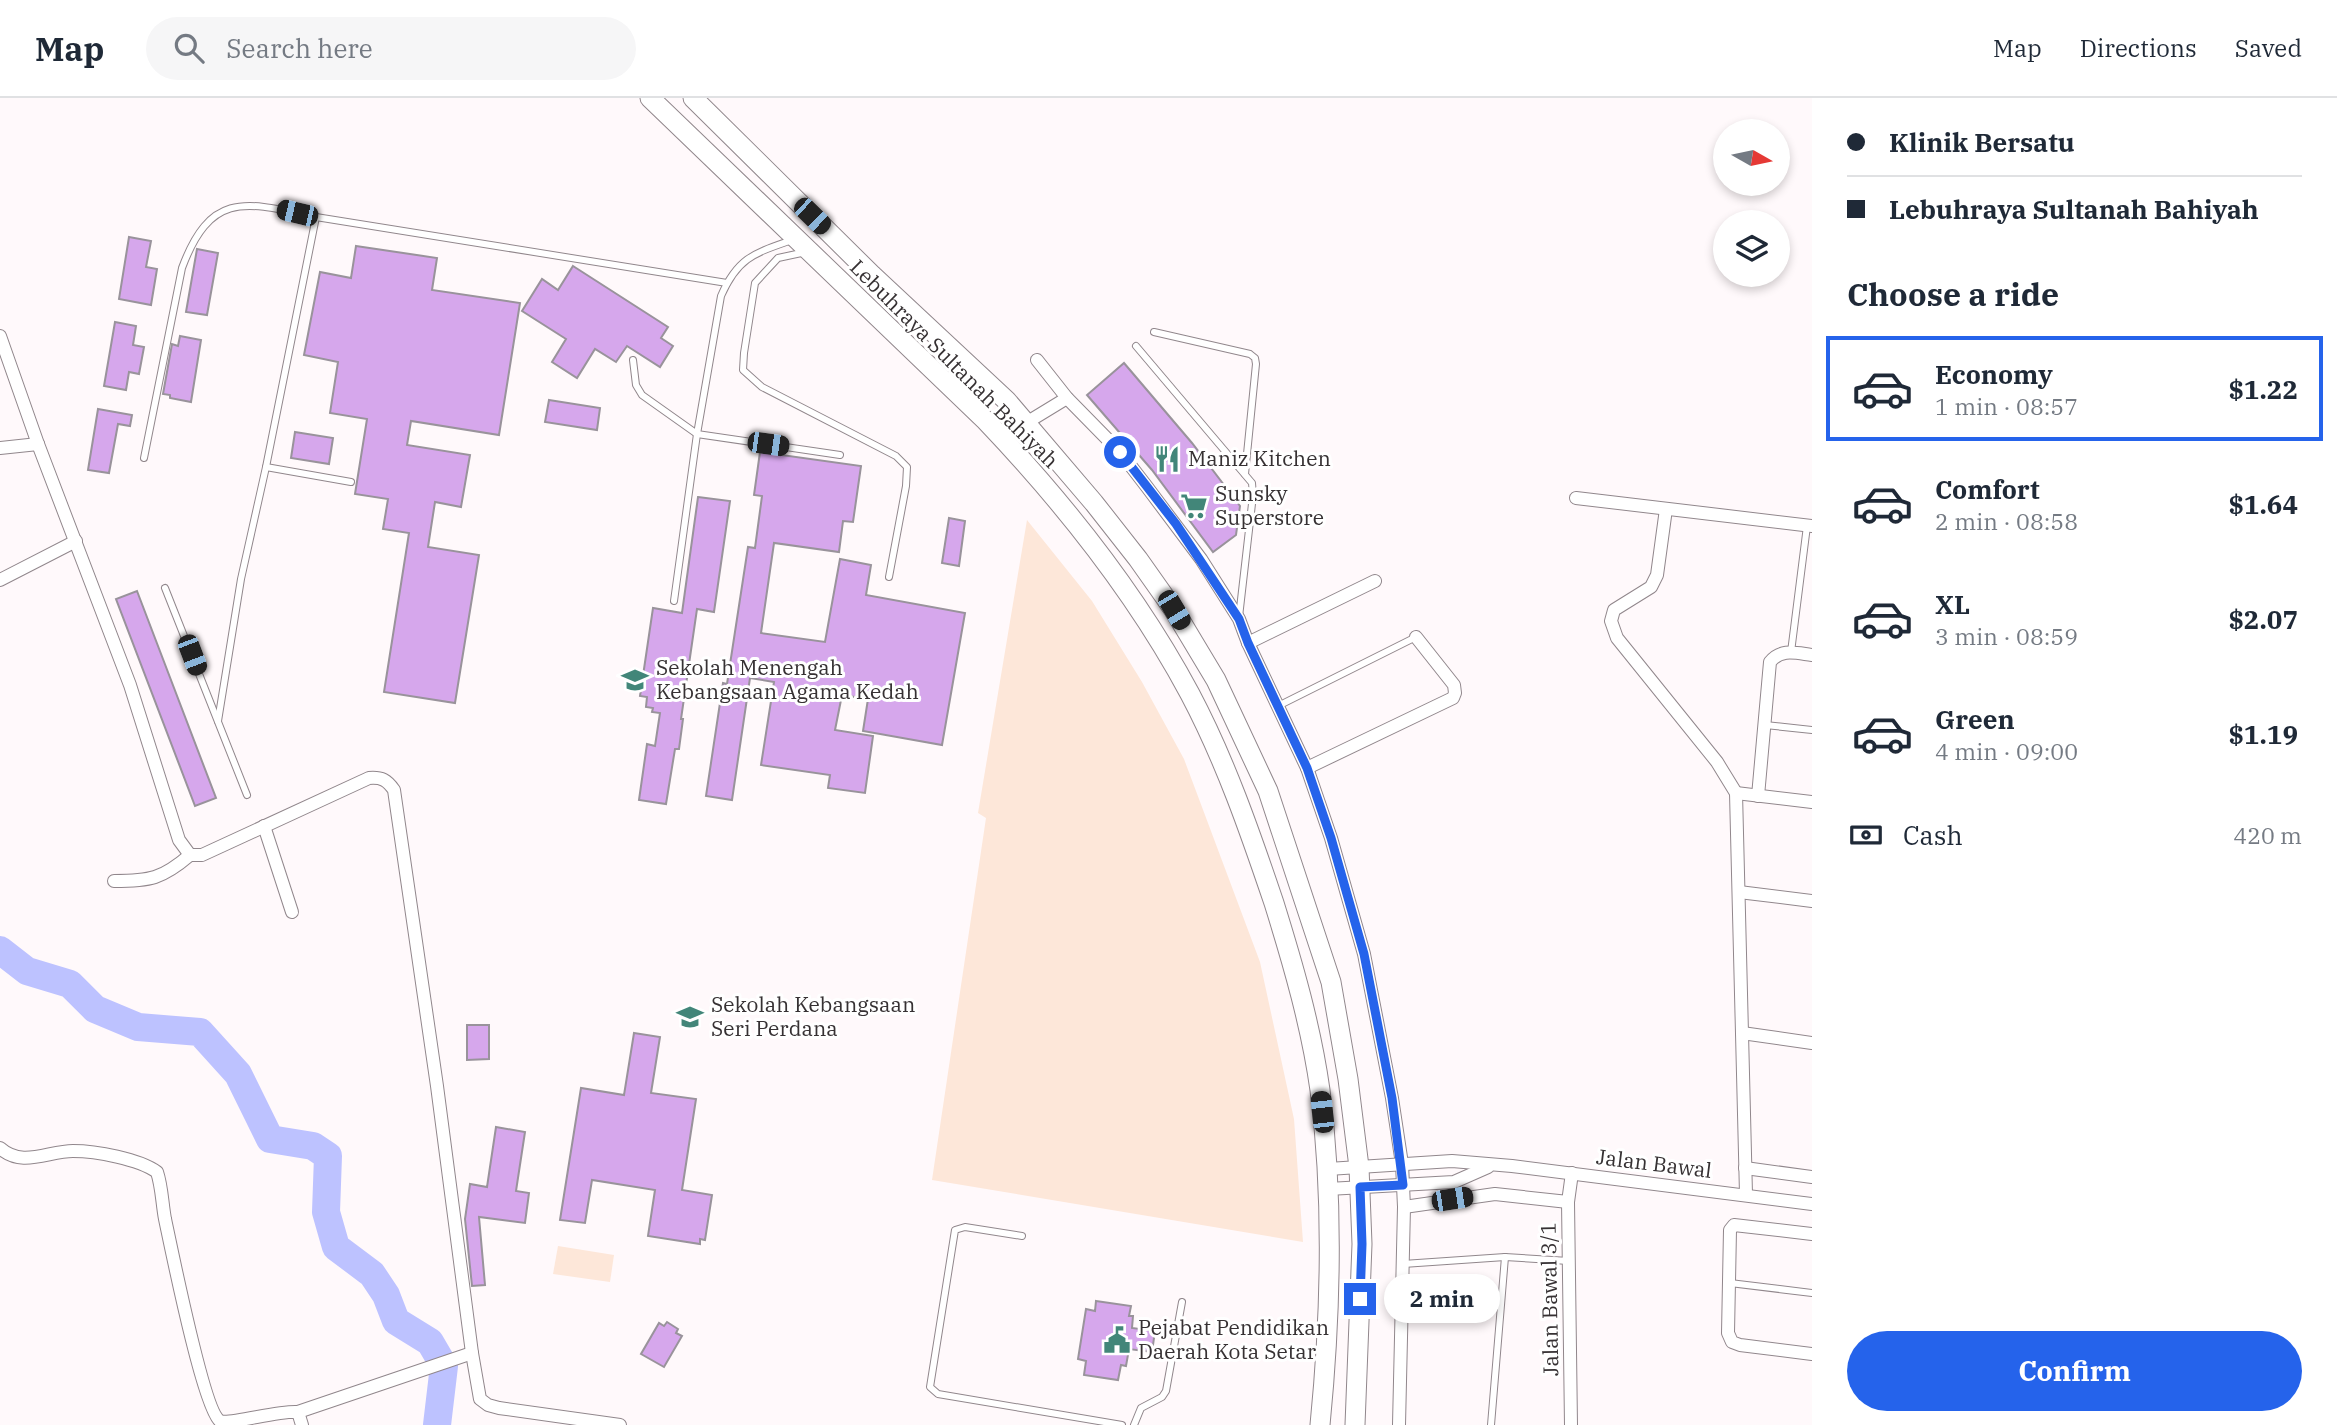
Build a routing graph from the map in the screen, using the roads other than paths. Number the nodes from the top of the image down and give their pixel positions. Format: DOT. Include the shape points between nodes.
graph roads {
  1 [pos="650,98"];
  2 [pos="693,98"];
  3 [pos="316,217"];
  4 [pos="802,245"];
  5 [pos="727,283"];
  6 [pos="1154,332"];
  7 [pos="0,336"];
  8 [pos="1136,346"];
  9 [pos="633,360"];
  10 [pos="1037,360"];
  11 [pos="1067,398"];
  12 [pos="1026,423"];
  13 [pos="697,434"];
  14 [pos="38,444"];
  15 [pos="0,448"];
  16 [pos="840,455"];
  17 [pos="144,458"];
  18 [pos="266,467"];
  19 [pos="1245,474"];
  20 [pos="351,482"];
  21 [pos="1576,498"];
  22 [pos="1666,509"];
  23 [pos="1810,526"];
  24 [pos="76,541"];
  25 [pos="889,577"];
  26 [pos="0,580"];
  27 [pos="1375,581"];
  28 [pos="166,588"];
  29 [pos="674,601"];
  30 [pos="1239,619"];
  31 [pos="1416,637"];
  32 [pos="1248,643"];
  33 [pos="1791,653"];
  34 [pos="1812,655"];
  35 [pos="1278,706"];
  36 [pos="218,721"];
  37 [pos="1765,724"];
  38 [pos="1812,730"];
  39 [pos="1307,768"];
  40 [pos="1736,793"];
  41 [pos="247,795"];
  42 [pos="1758,796"];
  43 [pos="1812,802"];
  44 [pos="264,826"];
  45 [pos="190,855"];
  46 [pos="114,881"];
  47 [pos="1739,892"];
  48 [pos="1812,901"];
  49 [pos="292,912"];
  50 [pos="1742,1033"];
  51 [pos="1812,1043"];
  52 [pos="0,1148"];
  53 [pos="1402,1164"];
  54 [pos="1492,1165"];
  55 [pos="1359,1167"];
  56 [pos="1745,1168"];
  57 [pos="1328,1169"];
  58 [pos="1572,1173"];
  59 [pos="1812,1177"];
  60 [pos="1403,1185"];
  61 [pos="1360,1187"];
  62 [pos="1328,1189"];
  63 [pos="1746,1194"];
  64 [pos="1568,1202"];
  65 [pos="1812,1204"];
  66 [pos="1404,1206"];
  67 [pos="1812,1234"];
  68 [pos="1022,1236"];
  69 [pos="1505,1257"];
  70 [pos="1569,1261"];
  71 [pos="1402,1264"];
  72 [pos="1730,1283"];
  73 [pos="1812,1293"];
  74 [pos="1181,1302"];
  75 [pos="472,1353"];
  76 [pos="1812,1354"];
  77 [pos="298,1412"];
  78 [pos="597,1424"];
  79 [pos="302,1425"];
  80 [pos="620,1425"];
  81 [pos="1122,1425"];
  82 [pos="1134,1425"];
  83 [pos="1320,1425"];
  84 [pos="1355,1425"];
  85 [pos="1399,1425"];
  86 [pos="1491,1425"];
  87 [pos="1571,1425"];
  1 -- 4 [label="main road, Lebuhraya Sultanah Bahiyah"];
  2 -- 12 [label="main road, Lebuhraya Sultanah Bahiyah"];
  3 -- 5 [label="lane"];
  3 -- 17 [label="lane" via="248,204 217,215 196,235 181,268"];
  3 -- 18 [label="lane"];
  4 -- 5 [label="lane" via="752,254"];
  4 -- 25 [label="lane" via="778,258 755,284 743,370 762,387 896,456 908,467"];
  4 -- 57 [label="main road, Lebuhraya Sultanah Bahiyah" via="986,421 1074,520 1150,626 1190,694 1241,807 1288,946 1319,1087"];
  5 -- 13 [label="lane" via="715,321"];
  6 -- 19 [label="lane" via="1255,358"];
  7 -- 14 [label="street"];
  8 -- 19 [label="lane"];
  9 -- 13 [label="lane" via="642,395"];
  10 -- 11 [label="street"];
  11 -- 12 [label="street"];
  11 -- 30 [label="street" via="1120,452 1201,559"];
  12 -- 55 [label="main road, Lebuhraya Sultanah Bahiyah" via="1094,503 1174,610 1243,734 1268,791 1331,982"];
  13 -- 16 [label="lane"];
  13 -- 29 [label="lane"];
  14 -- 15 [label="street"];
  14 -- 24 [label="street"];
  18 -- 20 [label="lane"];
  18 -- 36 [label="lane" via="241,579"];
  19 -- 30 [label="lane" via="1253,495"];
  21 -- 22 [label="street"];
  22 -- 23 [label="street"];
  22 -- 40 [label="street" via="1657,575 1651,587 1614,610 1611,621 1617,638 1717,762"];
  23 -- 33 [label="lane"];
  24 -- 26 [label="street"];
  24 -- 45 [label="street" via="130,685 180,840"];
  27 -- 32 [label="street"];
  28 -- 36 [label="lane"];
  30 -- 32 [label="street"];
  31 -- 35 [label="lane"];
  31 -- 39 [label="street" via="1454,685 1453,698"];
  32 -- 35 [label="street"];
  33 -- 34 [label="street"];
  33 -- 37 [label="street" via="1783,652 1770,663"];
  35 -- 39 [label="street"];
  36 -- 41 [label="lane"];
  37 -- 38 [label="lane"];
  37 -- 42 [label="street"];
  39 -- 53 [label="street" via="1364,954"];
  40 -- 42 [label="street"];
  40 -- 47 [label="street"];
  42 -- 43 [label="street"];
  44 -- 45 [label="street" via="202,855"];
  44 -- 49 [label="street"];
  44 -- 75 [label="street" via="369,778 388,781 394,790"];
  45 -- 46 [label="street" via="173,870 148,881"];
  47 -- 48 [label="street"];
  47 -- 50 [label="street"];
  50 -- 51 [label="street"];
  50 -- 56 [label="street"];
  52 -- 77 [label="street" via="21,1158 69,1151 97,1153 157,1171 196,1356 215,1415 231,1424"];
  53 -- 54 [label="street, Jalan Bawal" via="1452,1161"];
  53 -- 55 [label="street, Jalan Bawal"];
  53 -- 60 [label="street"];
  54 -- 58 [label="street, Jalan Bawal"];
  54 -- 60 [label="street, Jalan Bawal" via="1454,1182"];
  55 -- 57 [label="street, Jalan Bawal"];
  55 -- 61 [label="main road, Lebuhraya Sultanah Bahiyah"];
  56 -- 59 [label="street"];
  56 -- 63 [label="street"];
  57 -- 62 [label="main road, Lebuhraya Sultanah Bahiyah"];
  58 -- 63 [label="street, Jalan Bawal"];
  58 -- 64 [label="street, Jalan Bawal 3/1"];
  60 -- 61 [label="street, Jalan Bawal"];
  60 -- 66 [label="street"];
  61 -- 62 [label="street, Jalan Bawal"];
  61 -- 84 [label="main road, Lebuhraya Sultanah Bahiyah"];
  62 -- 83 [label="main road, Lebuhraya Sultanah Bahiyah" via="1330,1294"];
  63 -- 65 [label="street, Jalan Bawal"];
  64 -- 66 [label="street" via="1495,1194"];
  64 -- 70 [label="street, Jalan Bawal 3/1"];
  66 -- 71 [label="street"];
  67 -- 72 [label="street" via="1734,1225 1730,1230"];
  68 -- 81 [label="lane" via="965,1227 955,1230 930,1387 938,1394"];
  69 -- 70 [label="lane"];
  69 -- 71 [label="lane"];
  69 -- 86 [label="lane"];
  70 -- 87 [label="street, Jalan Bawal 3/1"];
  71 -- 85 [label="street"];
  72 -- 73 [label="lane"];
  72 -- 76 [label="street" via="1728,1333 1732,1342"];
  74 -- 82 [label="lane" via="1166,1391 1140,1408"];
  75 -- 77 [label="street"];
  75 -- 78 [label="street" via="480,1399 488,1405"];
  77 -- 79 [label="street"];
  78 -- 80 [label="street"];
}
